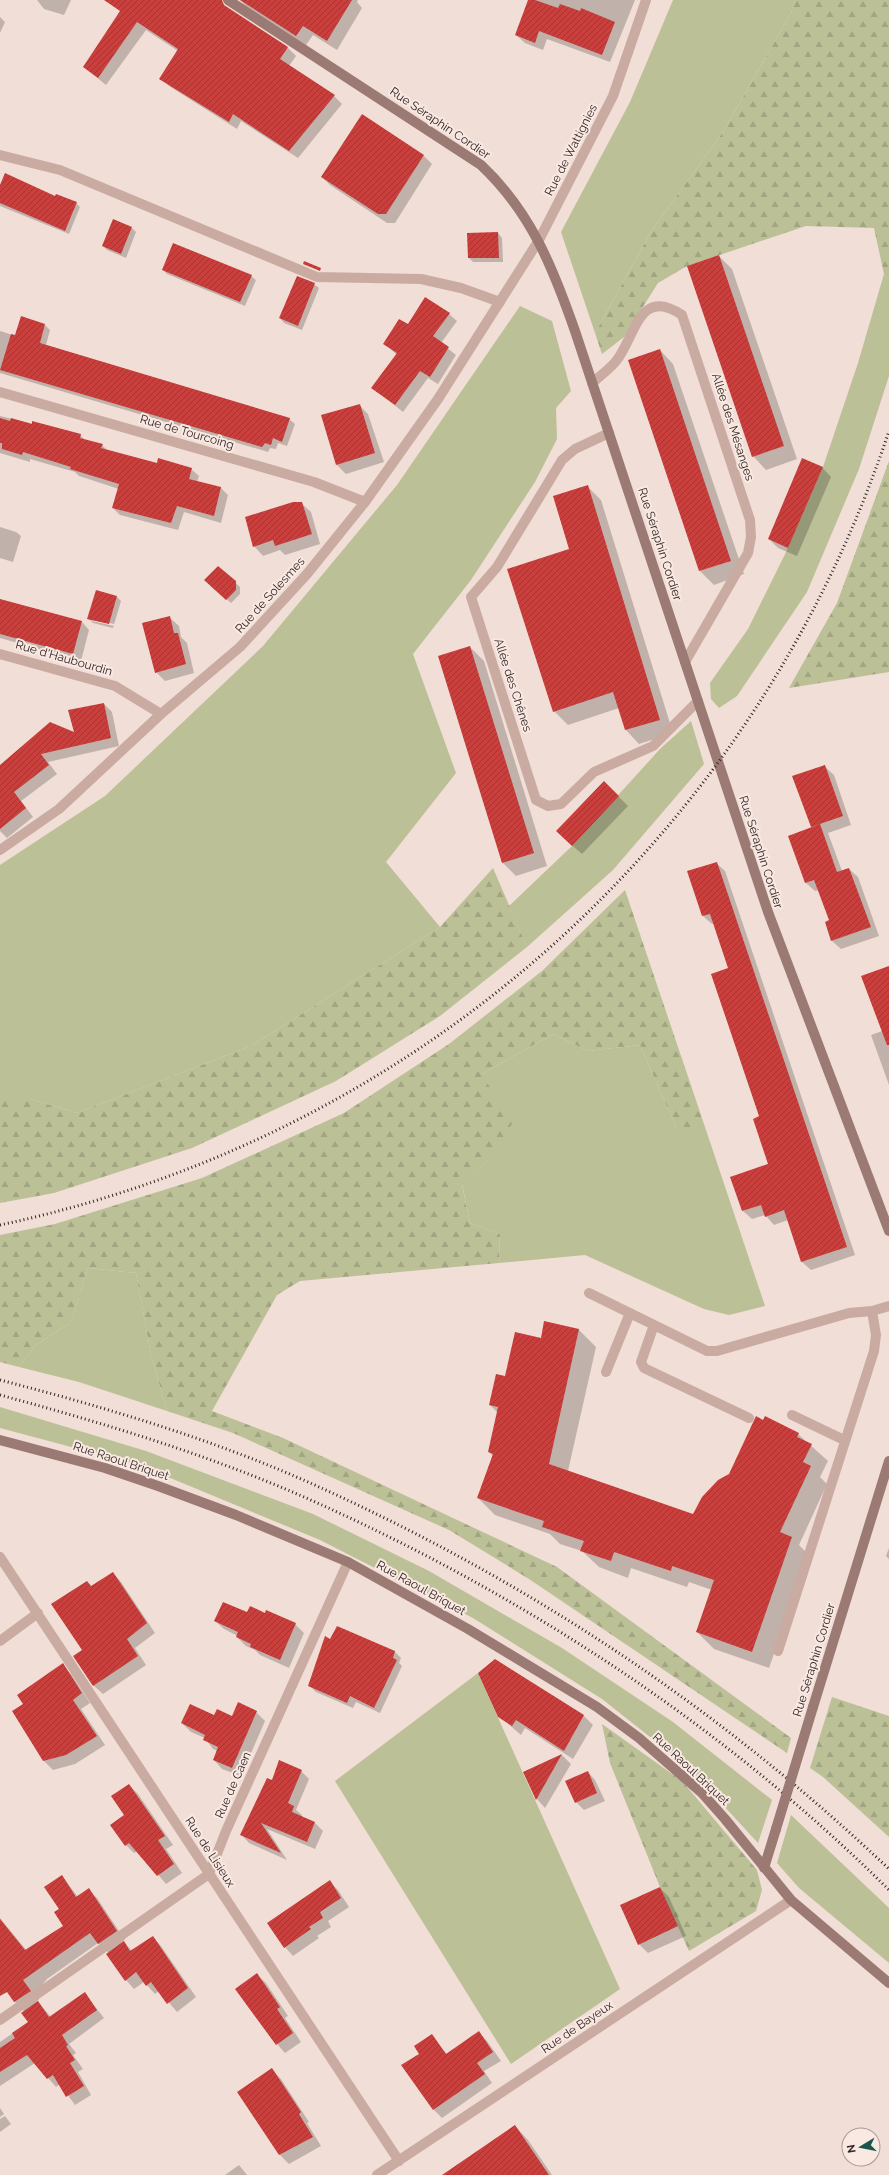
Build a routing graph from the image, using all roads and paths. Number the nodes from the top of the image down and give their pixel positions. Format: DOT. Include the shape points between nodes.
graph roads {
  1 [pos="228,0"];
  2 [pos="646,0"];
  3 [pos="0,155"];
  4 [pos="538,240"];
  5 [pos="500,302"];
  6 [pos="592,383"];
  7 [pos="0,392"];
  8 [pos="609,433"];
  9 [pos="365,502"];
  10 [pos="0,654"];
  11 [pos="685,662"];
  12 [pos="698,701"];
  13 [pos="161,714"];
  14 [pos="0,850"];
  15 [pos="889,1231"];
  16 [pos="589,1293"];
  17 [pos="889,1306"];
  18 [pos="872,1311"];
  19 [pos="630,1313"];
  20 [pos="654,1326"];
  21 [pos="606,1372"];
  22 [pos="792,1415"];
  23 [pos="749,1418"];
  24 [pos="0,1440"];
  25 [pos="844,1440"];
  26 [pos="889,1461"];
  27 [pos="0,1557"];
  28 [pos="348,1562"];
  29 [pos="38,1613"];
  30 [pos="0,1641"];
  31 [pos="778,1651"];
  32 [pos="764,1868"];
  33 [pos="209,1874"];
  34 [pos="791,1900"];
  35 [pos="889,1983"];
  36 [pos="0,2020"];
  37 [pos="399,2161"];
  38 [pos="377,2175"];
  1 -- 4 [label="street, Rue Séraphin Cordier" via="481,165 502,185"];
  2 -- 4 [label="street, Rue de Wattignies" via="613,96"];
  3 -- 5 [label="street" via="60,170 318,276 421,279 461,288"];
  4 -- 5 [label="street, Rue de Wattignies"];
  4 -- 6 [label="street, Rue Séraphin Cordier" via="555,274"];
  5 -- 9 [label="street, Rue de Solesmes" via="438,399"];
  6 -- 8 [label="street, Rue Séraphin Cordier"];
  6 -- 11 [label="street, Allée des Mésanges" via="619,357 636,323 647,310 658,306 673,308 682,315 750,520 751,537 748,553"];
  7 -- 9 [label="street, Rue de Tourcoing" via="314,482"];
  8 -- 11 [label="street, Rue Séraphin Cordier"];
  8 -- 12 [label="street, Allée des Chênes" via="575,449 562,460 496,567 471,597 536,800 548,806 561,804 594,772 653,746"];
  9 -- 13 [label="street, Rue de Solesmes" via="307,574 240,647"];
  10 -- 13 [label="street, Rue d'Haubourdin" via="115,686"];
  11 -- 12 [label="street, Rue Séraphin Cordier"];
  12 -- 15 [label="street, Rue Séraphin Cordier" via="768,912"];
  13 -- 14 [label="street, Rue de Solesmes" via="59,809"];
  16 -- 19 [label="street"];
  17 -- 18 [label="street"];
  18 -- 20 [label="street" via="849,1313 707,1352"];
  18 -- 25 [label="street" via="876,1335 874,1351"];
  19 -- 20 [label="street"];
  19 -- 21 [label="street"];
  20 -- 23 [label="street" via="641,1362 644,1368"];
  22 -- 25 [label="street"];
  24 -- 28 [label="street, Rue Raoul Briquet" via="105,1468 158,1486 236,1515"];
  25 -- 31 [label="street"];
  26 -- 32 [label="street, Rue Séraphin Cordier, bridge"];
  27 -- 29 [label="street, Rue de Lisieux"];
  28 -- 32 [label="street, Rue Raoul Briquet" via="468,1629 597,1706 639,1738 702,1793"];
  28 -- 33 [label="street, Rue de Caen"];
  29 -- 30 [label="street"];
  29 -- 33 [label="street, Rue de Lisieux"];
  32 -- 34 [label="street, Rue Raoul Briquet"];
  33 -- 36 [label="street"];
  33 -- 37 [label="street, Rue de Lisieux"];
  34 -- 35 [label="street, Rue Raoul Briquet"];
  34 -- 37 [label="street, Rue de Bayeux"];
  37 -- 38 [label="street, Rue de Bayeux"];
}
